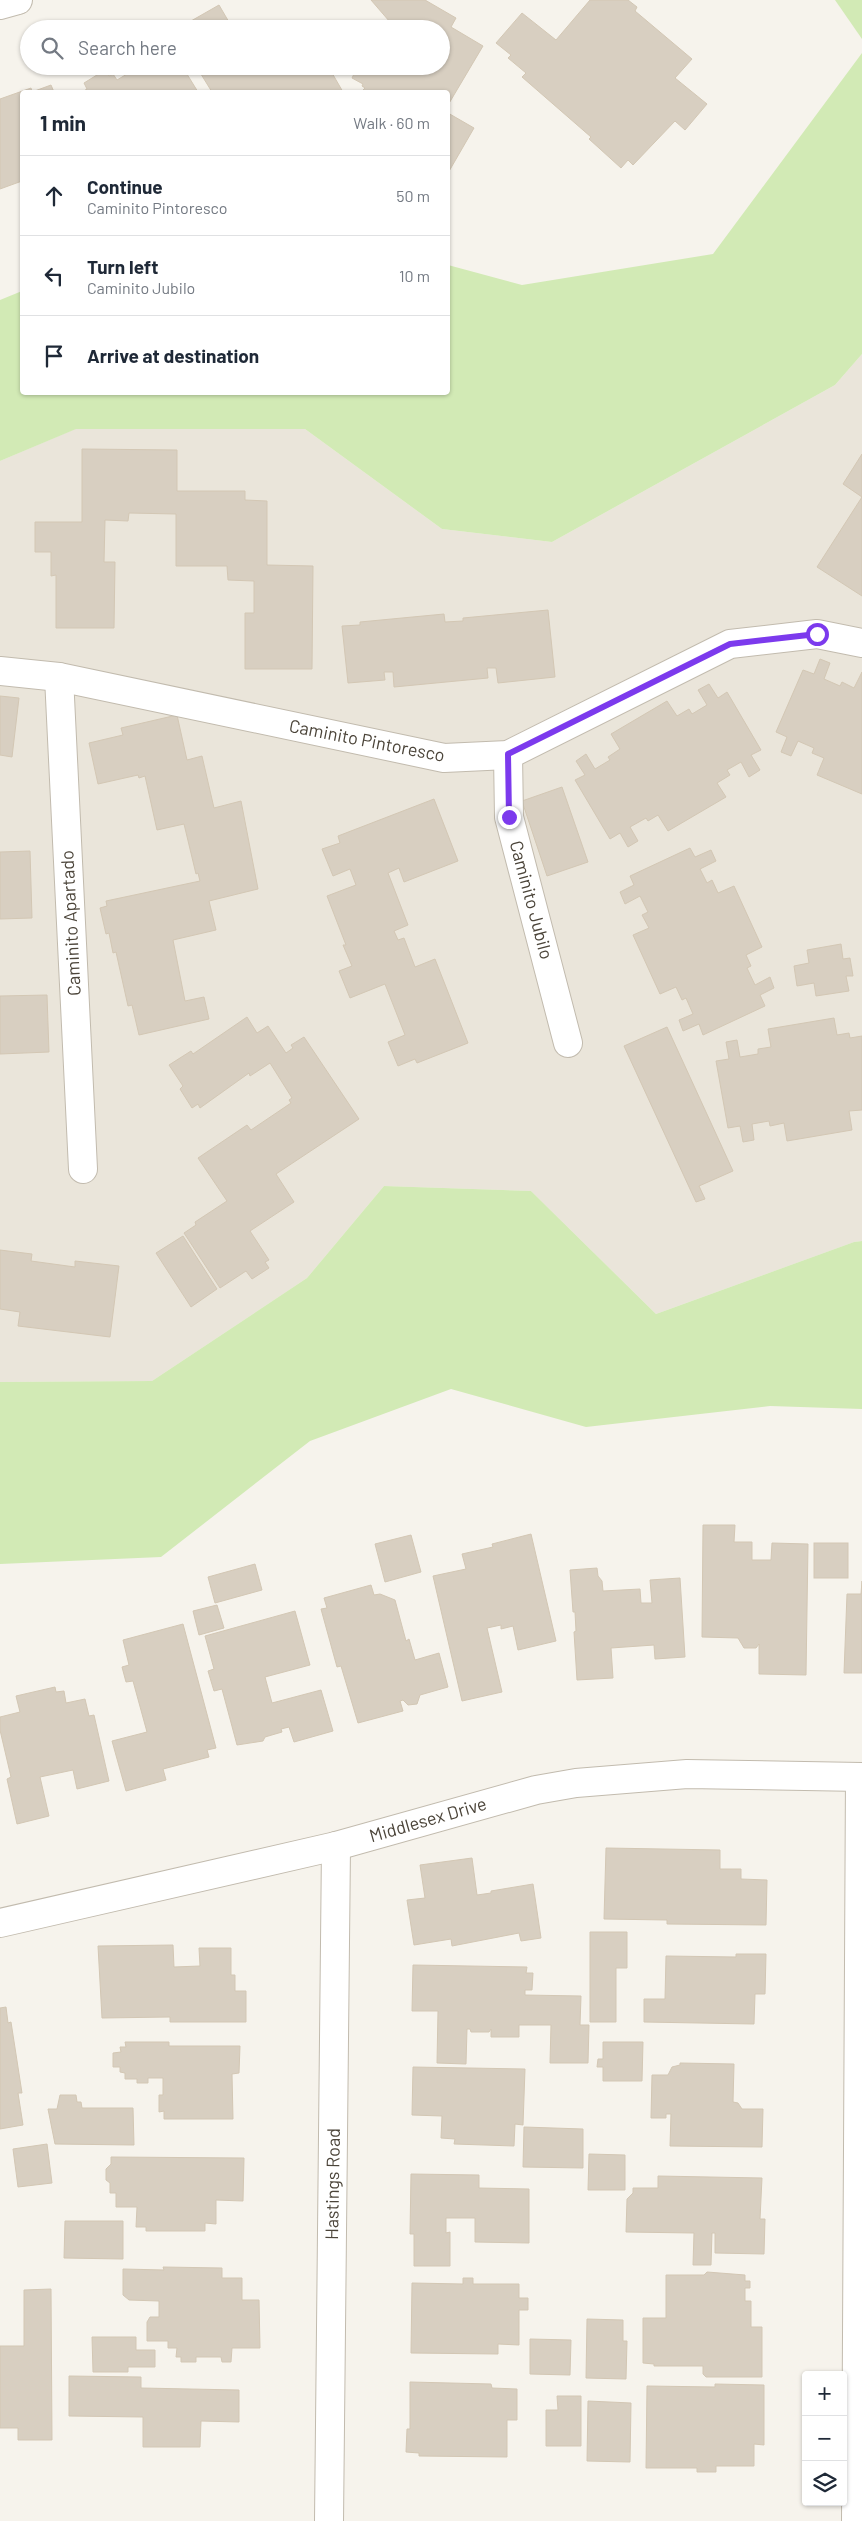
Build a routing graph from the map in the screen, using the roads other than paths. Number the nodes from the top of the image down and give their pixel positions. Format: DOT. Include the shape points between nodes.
graph roads {
  1 [pos="18,0"];
  2 [pos="0,5"];
  3 [pos="862,643"];
  4 [pos="0,670"];
  5 [pos="59,677"];
  6 [pos="508,754"];
  7 [pos="568,1043"];
  8 [pos="83,1169"];
  9 [pos="861,1778"];
  10 [pos="336,1846"];
  11 [pos="0,1923"];
  12 [pos="329,2521"];
  13 [pos="856,2521"];
  1 -- 2 [label="street"];
  3 -- 6 [label="street, Caminito Pintoresco" via="817,634 730,644"];
  4 -- 5 [label="street, Caminito Pintoresco"];
  5 -- 6 [label="street, Caminito Pintoresco" via="444,758"];
  5 -- 8 [label="street, Caminito Apartado"];
  6 -- 7 [label="street, Caminito Jubilo" via="509,817"];
  9 -- 10 [label="street, Middlesex Drive" via="687,1774 576,1783 536,1790"];
  9 -- 13 [label="street"];
  10 -- 11 [label="street, Middlesex Drive"];
  10 -- 12 [label="street, Hastings Road"];
}
